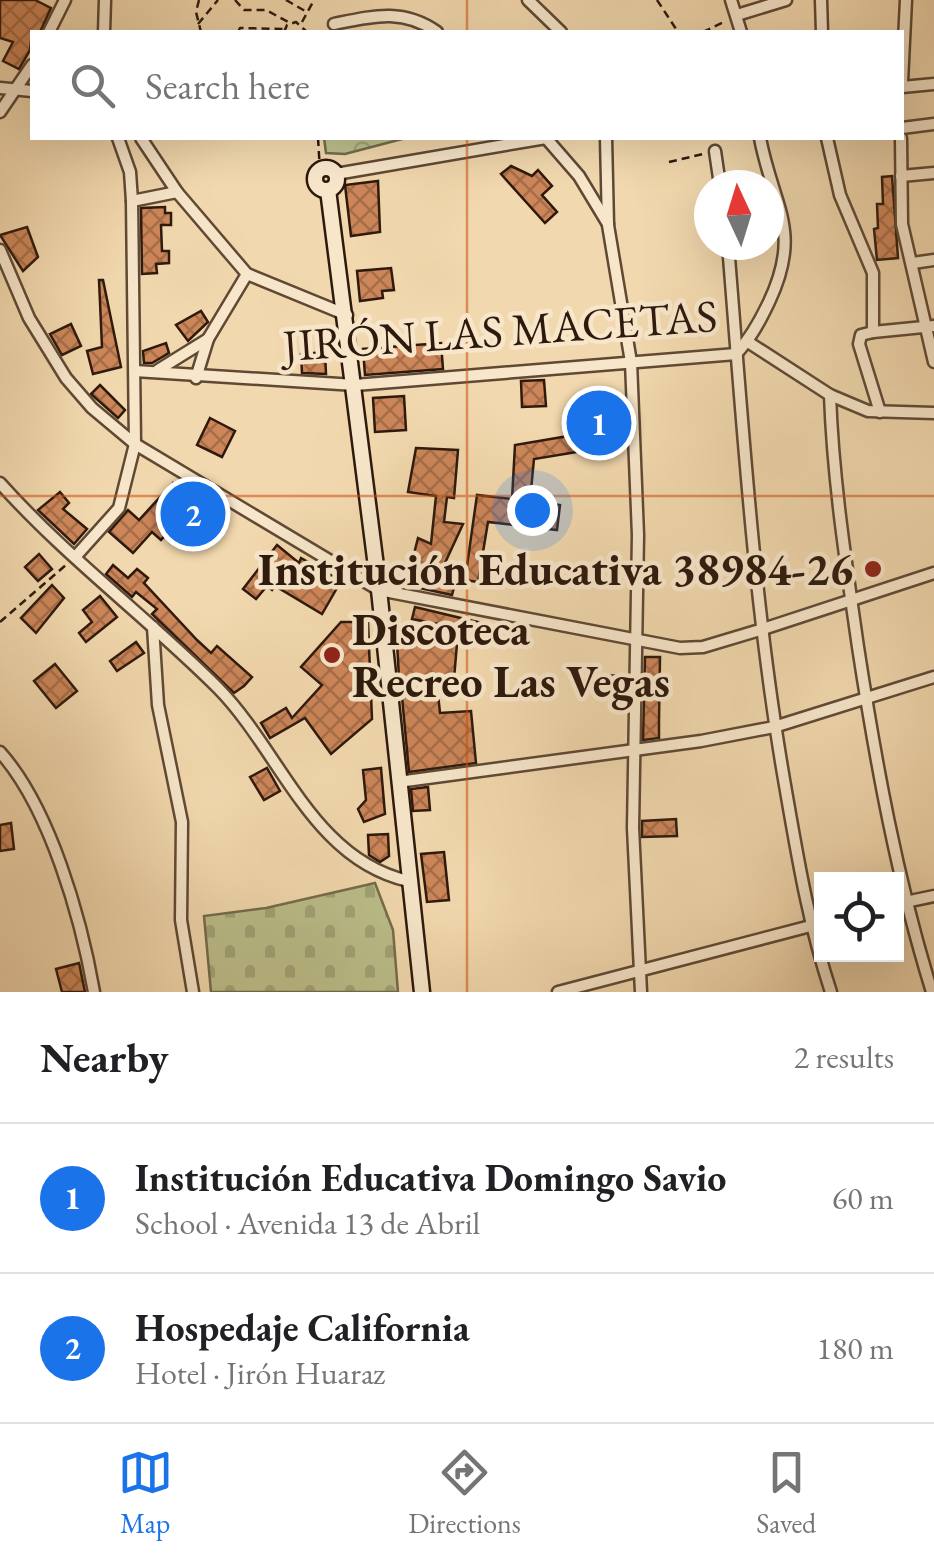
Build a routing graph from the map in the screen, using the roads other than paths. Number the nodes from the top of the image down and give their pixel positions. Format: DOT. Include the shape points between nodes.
graph roads {
  1 [pos="64,0"];
  2 [pos="105,0"];
  3 [pos="528,0"];
  4 [pos="732,0"];
  5 [pos="786,0"];
  6 [pos="820,0"];
  7 [pos="897,0"];
  8 [pos="906,0"];
  9 [pos="738,16"];
  10 [pos="334,24"];
  11 [pos="50,30"];
  12 [pos="104,30"];
  13 [pos="432,30"];
  14 [pos="559,30"];
  15 [pos="741,30"];
  16 [pos="822,30"];
  17 [pos="904,42"];
  18 [pos="30,68"];
  19 [pos="934,84"];
  20 [pos="904,85"];
  21 [pos="0,88"];
  22 [pos="18,90"];
  23 [pos="30,91"];
  24 [pos="0,112"];
  25 [pos="934,124"];
  26 [pos="904,128"];
  27 [pos="119,140"];
  28 [pos="142,140"];
  29 [pos="534,140"];
  30 [pos="548,140"];
  31 [pos="606,140"];
  32 [pos="761,140"];
  33 [pos="828,140"];
  34 [pos="901,140"];
  35 [pos="715,151"];
  36 [pos="718,170"];
  37 [pos="934,173"];
  38 [pos="336,174"];
  39 [pos="902,176"];
  40 [pos="328,190"];
  41 [pos="177,192"];
  42 [pos="132,201"];
  43 [pos="608,225"];
  44 [pos="0,250"];
  45 [pos="729,260"];
  46 [pos="934,260"];
  47 [pos="912,263"];
  48 [pos="247,274"];
  49 [pos="346,315"];
  50 [pos="931,326"];
  51 [pos="873,332"];
  52 [pos="208,339"];
  53 [pos="748,342"];
  54 [pos="736,354"];
  55 [pos="631,362"];
  56 [pos="934,362"];
  57 [pos="158,370"];
  58 [pos="135,371"];
  59 [pos="196,378"];
  60 [pos="354,385"];
  61 [pos="830,395"];
  62 [pos="880,412"];
  63 [pos="934,413"];
  64 [pos="135,444"];
  65 [pos="0,483"];
  66 [pos="76,556"];
  67 [pos="934,573"];
  68 [pos="380,590"];
  69 [pos="851,597"];
  70 [pos="153,626"];
  71 [pos="763,629"];
  72 [pos="638,642"];
  73 [pos="934,678"];
  74 [pos="866,698"];
  75 [pos="774,726"];
  76 [pos="0,752"];
  77 [pos="632,753"];
  78 [pos="398,782"];
  79 [pos="895,872"];
  80 [pos="408,882"];
  81 [pos="934,896"];
  82 [pos="904,902"];
  83 [pos="904,914"];
  84 [pos="814,919"];
  85 [pos="814,924"];
  86 [pos="823,962"];
  87 [pos="640,967"];
  88 [pos="422,985"];
  89 [pos="94,992"];
  90 [pos="193,992"];
  91 [pos="409,992"];
  92 [pos="558,992"];
  93 [pos="641,992"];
  94 [pos="830,992"];
  95 [pos="932,992"];
  1 -- 11 [label="street"];
  2 -- 12 [label="street"];
  3 -- 14 [label="street"];
  4 -- 9 [label="street"];
  5 -- 9 [label="street"];
  6 -- 16 [label="street"];
  7 -- 8 [label="street"];
  8 -- 17 [label="street"];
  9 -- 15 [label="street"];
  10 -- 13 [label="street" via="396,14"];
  18 -- 22 [label="street"];
  19 -- 20 [label="street"];
  21 -- 22 [label="street"];
  22 -- 23 [label="street"];
  22 -- 24 [label="street"];
  25 -- 26 [label="street"];
  27 -- 42 [label="street"];
  28 -- 41 [label="street"];
  29 -- 38 [label="street"];
  30 -- 43 [label="street"];
  31 -- 43 [label="street"];
  32 -- 53 [label="street, JIRÓN LAS MACETAS" via="782,219 785,268"];
  33 -- 51 [label="street" via="840,195 874,273"];
  34 -- 39 [label="street"];
  35 -- 36 [label="street"];
  37 -- 39 [label="street"];
  38 -- 40 [label="street"];
  38 -- 40 [label="street" via="320,171 316,183"];
  39 -- 47 [label="street" via="902,224"];
  40 -- 49 [label="street"];
  41 -- 42 [label="street"];
  41 -- 48 [label="street"];
  42 -- 58 [label="street"];
  43 -- 55 [label="street"];
  44 -- 64 [label="street" via="29,318 66,378"];
  45 -- 54 [label="street"];
  46 -- 47 [label="street"];
  47 -- 50 [label="street"];
  48 -- 49 [label="street"];
  48 -- 52 [label="street"];
  49 -- 60 [label="street"];
  50 -- 51 [label="street"];
  50 -- 56 [label="street"];
  51 -- 62 [label="street" via="861,335 859,344"];
  52 -- 57 [label="street"];
  52 -- 59 [label="street"];
  53 -- 54 [label="street, JIRÓN LAS MACETAS"];
  53 -- 61 [label="street"];
  54 -- 55 [label="street, JIRÓN LAS MACETAS"];
  54 -- 71 [label="street"];
  55 -- 60 [label="street, JIRÓN LAS MACETAS"];
  55 -- 72 [label="street"];
  57 -- 58 [label="street, JIRÓN LAS MACETAS"];
  57 -- 59 [label="street, JIRÓN LAS MACETAS"];
  58 -- 64 [label="street"];
  59 -- 60 [label="street, JIRÓN LAS MACETAS"];
  60 -- 68 [label="street"];
  61 -- 62 [label="street"];
  61 -- 69 [label="street"];
  62 -- 63 [label="street"];
  64 -- 66 [label="street" via="120,508"];
  64 -- 68 [label="street"];
  65 -- 66 [label="street"];
  66 -- 70 [label="street"];
  67 -- 69 [label="street"];
  68 -- 72 [label="street"];
  68 -- 78 [label="street"];
  69 -- 71 [label="street"];
  69 -- 74 [label="street"];
  70 -- 80 [label="street" via="223,693 314,819 364,864"];
  70 -- 90 [label="street" via="158,705 182,822 181,920"];
  71 -- 72 [label="street" via="702,646"];
  71 -- 75 [label="street"];
  72 -- 77 [label="street"];
  73 -- 74 [label="street"];
  74 -- 75 [label="street"];
  74 -- 79 [label="street"];
  75 -- 77 [label="street"];
  75 -- 84 [label="street"];
  76 -- 89 [label="street" via="32,796"];
  77 -- 78 [label="street"];
  77 -- 87 [label="street"];
  78 -- 80 [label="street"];
  80 -- 88 [label="street"];
  81 -- 82 [label="street"];
  83 -- 95 [label="street"];
  85 -- 87 [label="street"];
  86 -- 94 [label="street"];
  87 -- 92 [label="street"];
  87 -- 93 [label="street"];
  88 -- 91 [label="street"];
}
